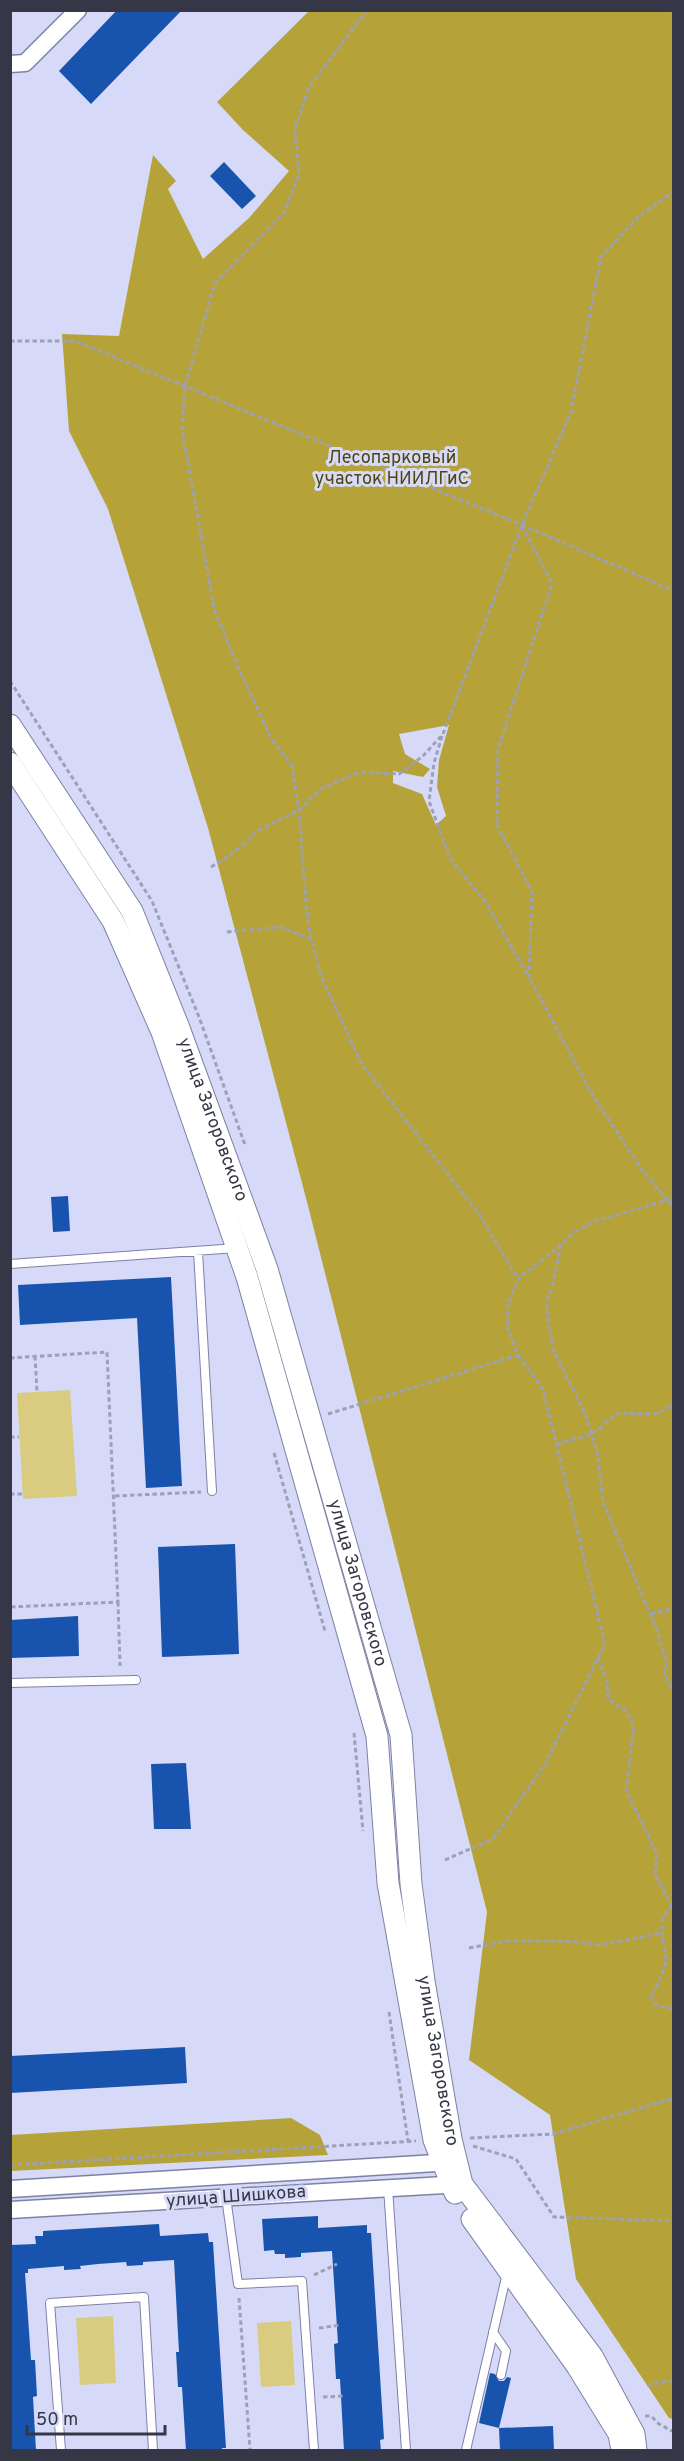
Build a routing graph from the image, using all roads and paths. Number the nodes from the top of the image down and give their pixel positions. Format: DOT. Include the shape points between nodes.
graph roads {
  1 [pos="78,10"];
  2 [pos="368,10"];
  3 [pos="671,10"];
  4 [pos="674,15"];
  5 [pos="10,64"];
  6 [pos="674,184"];
  7 [pos="672,192"];
  8 [pos="10,341"];
  9 [pos="185,386"];
  10 [pos="522,525"];
  11 [pos="674,591"];
  12 [pos="10,725"];
  13 [pos="442,734"];
  14 [pos="10,763"];
  15 [pos="299,810"];
  16 [pos="210,867"];
  17 [pos="227,932"];
  18 [pos="311,939"];
  19 [pos="529,976"];
  20 [pos="671,1199"];
  21 [pos="674,1208"];
  22 [pos="561,1245"];
  23 [pos="237,1248"];
  24 [pos="198,1251"];
  25 [pos="10,1264"];
  26 [pos="518,1279"];
  27 [pos="518,1355"];
  28 [pos="35,1356"];
  29 [pos="10,1358"];
  30 [pos="37,1392"];
  31 [pos="674,1405"];
  32 [pos="312,1420"];
  33 [pos="592,1434"];
  34 [pos="10,1437"];
  35 [pos="19,1437"];
  36 [pos="557,1444"];
  37 [pos="273,1446"];
  38 [pos="212,1491"];
  39 [pos="10,1494"];
  40 [pos="23,1494"];
  41 [pos="114,1496"];
  42 [pos="118,1602"];
  43 [pos="10,1607"];
  44 [pos="674,1608"];
  45 [pos="651,1614"];
  46 [pos="327,1636"];
  47 [pos="598,1658"];
  48 [pos="136,1680"];
  49 [pos="120,1681"];
  50 [pos="10,1683"];
  51 [pos="674,1694"];
  52 [pos="353,1724"];
  53 [pos="363,1836"];
  54 [pos="445,1860"];
  55 [pos="673,1906"];
  56 [pos="661,1933"];
  57 [pos="470,1948"];
  58 [pos="389,2008"];
  59 [pos="674,2009"];
  60 [pos="674,2098"];
  61 [pos="443,2139"];
  62 [pos="408,2141"];
  63 [pos="449,2163"];
  64 [pos="10,2165"];
  65 [pos="456,2184"];
  66 [pos="388,2187"];
  67 [pos="10,2189"];
  68 [pos="226,2197"];
  69 [pos="10,2210"];
  70 [pos="674,2221"];
  71 [pos="510,2259"];
  72 [pos="337,2264"];
  73 [pos="302,2281"];
  74 [pos="238,2284"];
  75 [pos="341,2325"];
  76 [pos="305,2329"];
  77 [pos="494,2332"];
  78 [pos="501,2375"];
  79 [pos="674,2380"];
  80 [pos="646,2385"];
  81 [pos="345,2396"];
  82 [pos="310,2397"];
  83 [pos="61,2451"];
  84 [pos="153,2451"];
  85 [pos="250,2451"];
  86 [pos="314,2451"];
  87 [pos="406,2451"];
  88 [pos="466,2451"];
  89 [pos="622,2451"];
  90 [pos="636,2451"];
  1 -- 5 [label="street" via="25,63"];
  2 -- 9 [label="path" via="308,89 296,130 299,175 284,213 215,283"];
  3 -- 4 [label="path"];
  6 -- 7 [label="path"];
  7 -- 10 [label="path" via="639,216 600,257 571,412"];
  8 -- 9 [label="path" via="75,341"];
  9 -- 10 [label="path"];
  9 -- 15 [label="path" via="183,429 214,608 271,738 292,766"];
  10 -- 11 [label="path"];
  10 -- 13 [label="path"];
  10 -- 19 [label="path" via="552,584 498,749 497,825 532,892"];
  12 -- 32 [label="street, улица Загоровского" via="132,911 267,1269"];
  13 -- 15 [label="path" via="423,756 399,774 360,772 322,788"];
  13 -- 19 [label="path" via="429,801 450,859 485,901"];
  14 -- 23 [label="street, улица Загоровского" via="113,921 162,1032"];
  15 -- 16 [label="path" via="257,831"];
  15 -- 18 [label="path"];
  17 -- 18 [label="path" via="280,927"];
  18 -- 26 [label="path" via="321,976 361,1063 479,1214"];
  19 -- 20 [label="path" via="593,1096 642,1170"];
  20 -- 21 [label="path"];
  20 -- 22 [label="path" via="596,1221 574,1232"];
  22 -- 26 [label="path"];
  22 -- 33 [label="path" via="547,1315 553,1348"];
  23 -- 24 [label="lane"];
  23 -- 61 [label="street, улица Загоровского" via="377,1736 388,1883"];
  24 -- 25 [label="lane"];
  24 -- 38 [label="lane"];
  26 -- 27 [label="path" via="507,1306 508,1329"];
  27 -- 32 [label="path"];
  27 -- 36 [label="path" via="543,1389"];
  28 -- 29 [label="path"];
  28 -- 30 [label="path"];
  28 -- 41 [label="path" via="108,1352"];
  31 -- 33 [label="path" via="655,1414 618,1413"];
  32 -- 61 [label="street, улица Загоровского" via="401,1735 411,1884"];
  33 -- 36 [label="path"];
  33 -- 45 [label="path" via="603,1502"];
  34 -- 35 [label="path"];
  36 -- 47 [label="path" via="604,1644"];
  37 -- 46 [label="path"];
  38 -- 41 [label="path"];
  39 -- 40 [label="path"];
  41 -- 42 [label="path"];
  42 -- 43 [label="path"];
  42 -- 49 [label="path"];
  44 -- 45 [label="path"];
  45 -- 51 [label="path" via="667,1662 664,1674"];
  47 -- 54 [label="path" via="545,1764 493,1839"];
  47 -- 55 [label="path" via="607,1681 608,1699 627,1712 634,1726 626,1790 657,1854 655,1875"];
  48 -- 49 [label="lane"];
  49 -- 50 [label="lane"];
  52 -- 53 [label="path"];
  55 -- 56 [label="path" via="666,1913"];
  56 -- 57 [label="path" via="600,1946 569,1941 507,1941"];
  56 -- 59 [label="path" via="666,1965 651,1997 655,2005"];
  58 -- 62 [label="path"];
  60 -- 61 [label="path" via="553,2134"];
  61 -- 62 [label="path"];
  61 -- 63 [label="street, улица Загоровского"];
  61 -- 70 [label="path" via="516,2159 554,2217"];
  62 -- 64 [label="path"];
  63 -- 65 [label="street, улица Загоровского"];
  63 -- 67 [label="street, улица Шишкова"];
  65 -- 66 [label="street, улица Шишкова"];
  65 -- 71 [label="street, улица Загоровского" via="456,2196"];
  66 -- 68 [label="street, улица Шишкова"];
  66 -- 87 [label="lane"];
  68 -- 69 [label="street, улица Шишкова"];
  68 -- 74 [label="lane"];
  71 -- 77 [label="lane"];
  71 -- 89 [label="street, улица Загоровского" via="619,2434"];
  71 -- 90 [label="street, улица Загоровского" via="592,2356 634,2434"];
  72 -- 73 [label="path"];
  73 -- 74 [label="lane"];
  73 -- 76 [label="lane"];
  74 -- 85 [label="path"];
  75 -- 76 [label="path"];
  76 -- 82 [label="lane"];
  77 -- 78 [label="lane" via="506,2351"];
  77 -- 88 [label="lane"];
  79 -- 80 [label="path"];
  81 -- 82 [label="path"];
  82 -- 86 [label="lane"];
  83 -- 84 [label="lane" via="50,2303 144,2296"];
}
